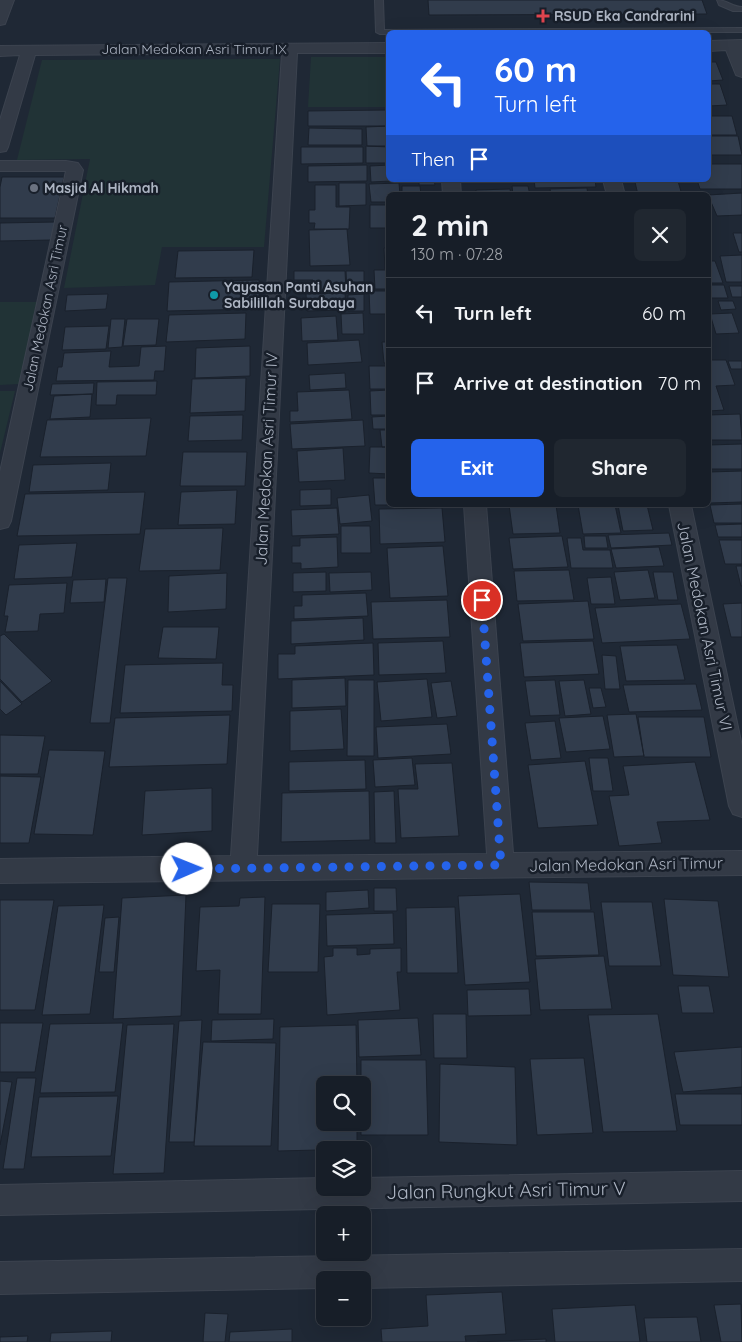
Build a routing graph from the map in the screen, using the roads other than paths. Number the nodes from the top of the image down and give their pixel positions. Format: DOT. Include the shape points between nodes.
graph roads {
  1 [pos="7,0"];
  2 [pos="379,0"];
  3 [pos="721,0"];
  4 [pos="742,9"];
  5 [pos="0,21"];
  6 [pos="711,30"];
  7 [pos="742,30"];
  8 [pos="386,32"];
  9 [pos="711,46"];
  10 [pos="737,46"];
  11 [pos="386,48"];
  12 [pos="290,49"];
  13 [pos="0,51"];
  14 [pos="29,51"];
  15 [pos="742,72"];
  16 [pos="0,147"];
  17 [pos="0,166"];
  18 [pos="475,507"];
  19 [pos="680,507"];
  20 [pos="0,521"];
  21 [pos="742,806"];
  22 [pos="742,863"];
  23 [pos="501,865"];
  24 [pos="243,868"];
  25 [pos="0,871"];
  26 [pos="742,1186"];
  27 [pos="0,1200"];
  28 [pos="742,1265"];
  29 [pos="0,1278"];
  1 -- 5 [label="street"];
  2 -- 8 [label="lane" via="380,32"];
  3 -- 4 [label="lane" via="722,4"];
  6 -- 7 [label="lane"];
  9 -- 10 [label="street"];
  10 -- 15 [label="street"];
  11 -- 12 [label="street, Jalan Medokan Asri Timur IX"];
  12 -- 14 [label="street, Jalan Medokan Asri Timur IX"];
  12 -- 24 [label="street, Jalan Medokan Asri Timur IV"];
  13 -- 14 [label="street, Jalan Medokan Asri Timur IX"];
  14 -- 16 [label="street"];
  17 -- 20 [label="street, Jalan Medokan Asri Timur" via="66,166 75,170"];
  18 -- 23 [label="street"];
  19 -- 21 [label="street, Jalan Medokan Asri Timur VI"];
  22 -- 23 [label="street, Jalan Medokan Asri Timur"];
  23 -- 24 [label="street, Jalan Medokan Asri Timur"];
  24 -- 25 [label="street, Jalan Medokan Asri Timur"];
  26 -- 27 [label="street, Jalan Rungkut Asri Timur V"];
  28 -- 29 [label="street"];
}
